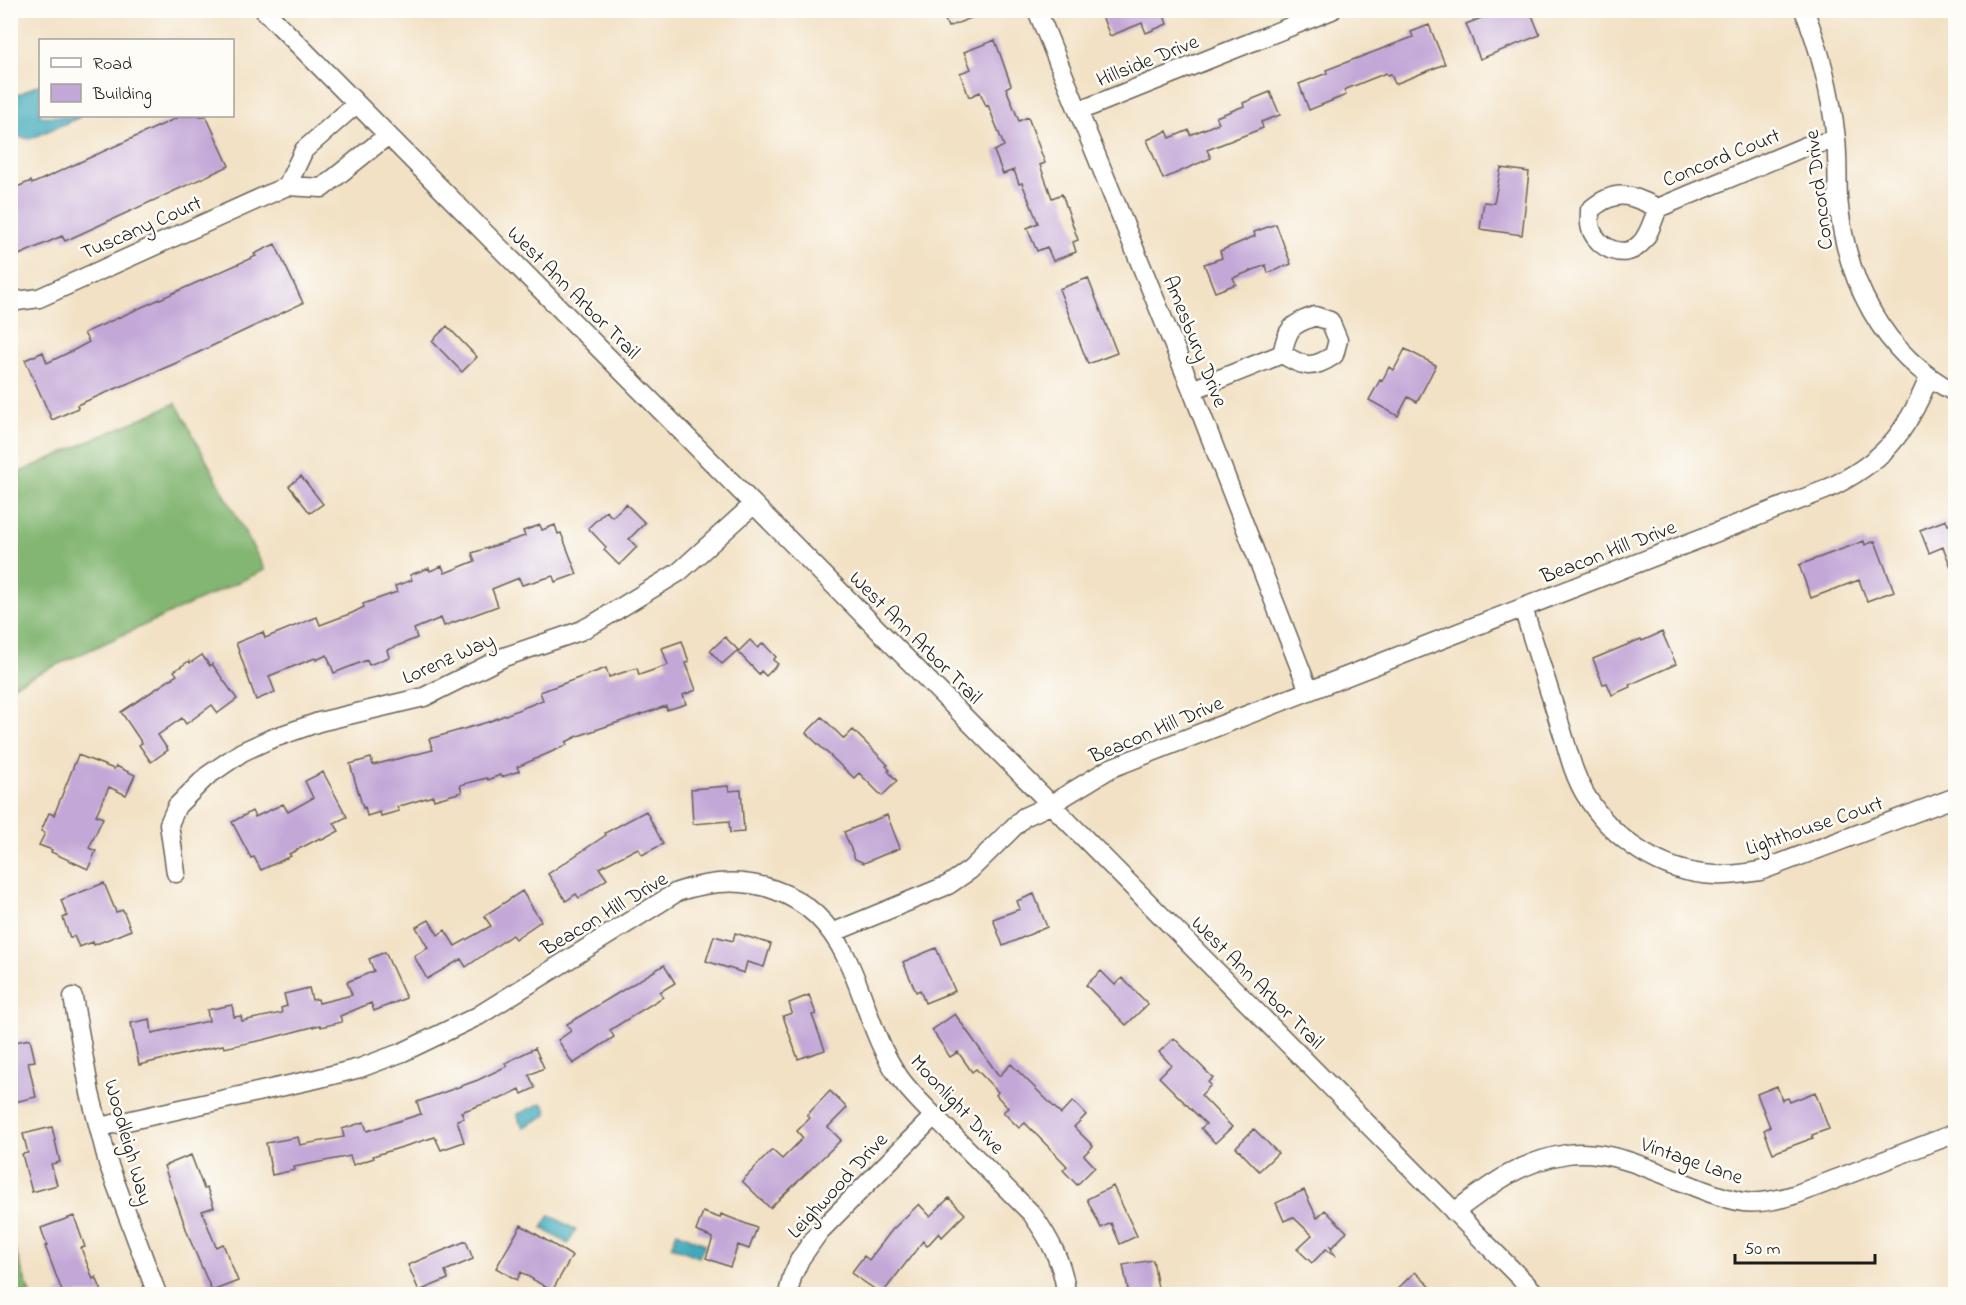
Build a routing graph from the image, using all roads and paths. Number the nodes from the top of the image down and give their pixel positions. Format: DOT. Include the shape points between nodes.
graph roads {
  1 [pos="264,10"];
  2 [pos="1037,10"];
  3 [pos="1332,10"];
  4 [pos="1804,10"];
  5 [pos="356,104"];
  6 [pos="1079,111"];
  7 [pos="388,135"];
  8 [pos="1836,140"];
  9 [pos="287,186"];
  10 [pos="1658,208"];
  11 [pos="10,302"];
  12 [pos="1282,354"];
  13 [pos="1929,377"];
  14 [pos="1192,390"];
  15 [pos="1956,393"];
  16 [pos="753,505"];
  17 [pos="1522,608"];
  18 [pos="1309,691"];
  19 [pos="1956,797"];
  20 [pos="1050,805"];
  21 [pos="176,873"];
  22 [pos="832,933"];
  23 [pos="73,998"];
  24 [pos="934,1116"];
  25 [pos="100,1127"];
  26 [pos="1956,1133"];
  27 [pos="1454,1212"];
  28 [pos="157,1294"];
  29 [pos="788,1294"];
  30 [pos="1065,1294"];
  31 [pos="1536,1294"];
  1 -- 5 [label="street, West Ann Arbor Trail"];
  2 -- 6 [label="street, Amesbury Drive"];
  3 -- 6 [label="street, Hillside Drive"];
  4 -- 8 [label="street, Concord Drive" via="1819,54"];
  5 -- 7 [label="street, West Ann Arbor Trail"];
  5 -- 9 [label="street" via="304,150"];
  6 -- 14 [label="street, Amesbury Drive"];
  7 -- 9 [label="street, Tuscany Court" via="322,188"];
  7 -- 16 [label="street, West Ann Arbor Trail"];
  8 -- 10 [label="street, Concord Court" via="1806,146"];
  8 -- 13 [label="street, Concord Drive" via="1838,199 1858,287 1891,341"];
  9 -- 11 [label="street, Tuscany Court" via="39,298"];
  12 -- 14 [label="street"];
  13 -- 15 [label="street"];
  13 -- 17 [label="street, Beacon Hill Drive" via="1917,408 1900,435 1874,462 1848,480"];
  14 -- 18 [label="street, Amesbury Drive"];
  16 -- 20 [label="street, West Ann Arbor Trail"];
  16 -- 21 [label="street, Lorenz Way" via="679,572 580,631 504,657 424,697 318,722 267,740 224,763 171,816"];
  17 -- 18 [label="street, Beacon Hill Drive"];
  17 -- 19 [label="street, Lighthouse Court" via="1570,760 1585,794 1621,837 1669,866 1714,875 1760,871"];
  18 -- 20 [label="street, Beacon Hill Drive" via="1111,768"];
  20 -- 22 [label="street, Beacon Hill Drive" via="1024,817 970,870 948,885"];
  20 -- 27 [label="street, West Ann Arbor Trail"];
  22 -- 24 [label="street, Moonlight Drive" via="847,959 886,1058"];
  22 -- 25 [label="street, Beacon Hill Drive" via="803,905 772,888 735,882 698,885 663,900 478,1016 403,1052 316,1079"];
  23 -- 25 [label="street, Woodleigh Way"];
  24 -- 29 [label="street, Leighwood Drive" via="819,1232 800,1259"];
  24 -- 30 [label="street, Moonlight Drive" via="1032,1214 1058,1261"];
  25 -- 28 [label="street, Woodleigh Way" via="108,1163"];
  26 -- 27 [label="street, Vintage Lane" via="1797,1194 1759,1202 1732,1199 1624,1161 1569,1154 1502,1177"];
  27 -- 31 [label="street, West Ann Arbor Trail"];
}
